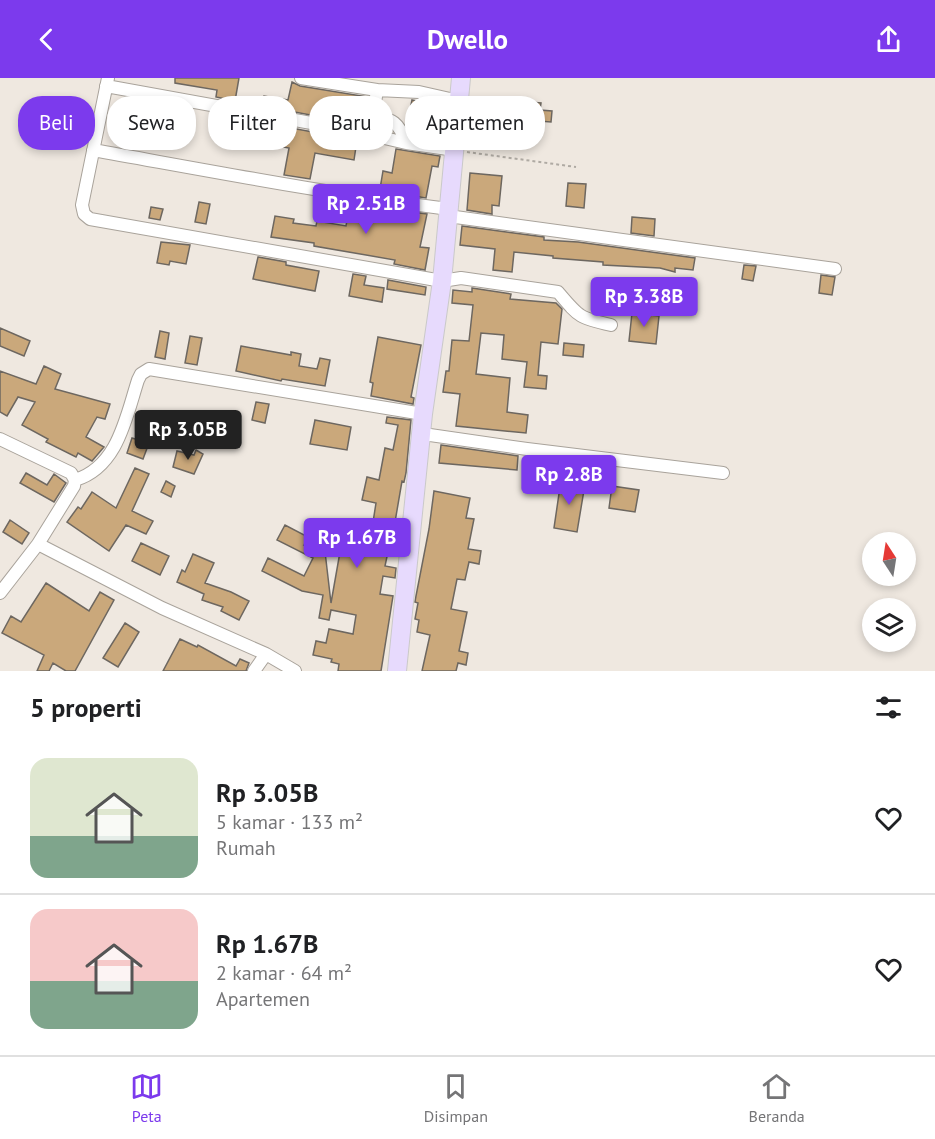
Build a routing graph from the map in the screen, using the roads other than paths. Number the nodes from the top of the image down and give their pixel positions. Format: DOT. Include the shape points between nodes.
graph roads {
  1 [pos="301,78"];
  2 [pos="461,78"];
  3 [pos="107,82"];
  4 [pos="377,90"];
  5 [pos="376,96"];
  6 [pos="437,96"];
  7 [pos="459,96"];
  8 [pos="393,121"];
  9 [pos="309,123"];
  10 [pos="95,140"];
  11 [pos="405,140"];
  12 [pos="93,150"];
  13 [pos="455,150"];
  14 [pos="449,213"];
  15 [pos="835,269"];
  16 [pos="442,281"];
  17 [pos="611,325"];
  18 [pos="423,414"];
  19 [pos="423,434"];
  20 [pos="0,439"];
  21 [pos="723,473"];
  22 [pos="75,480"];
  23 [pos="38,544"];
  24 [pos="0,593"];
  25 [pos="266,654"];
  26 [pos="254,671"];
  27 [pos="295,671"];
  28 [pos="397,671"];
  1 -- 4 [label="street"];
  2 -- 7 [label="main road"];
  3 -- 9 [label="street"];
  3 -- 10 [label="street"];
  4 -- 5 [label="street"];
  4 -- 6 [label="street"];
  8 -- 11 [label="street"];
  12 -- 14 [label="street"];
  12 -- 16 [label="street" via="82,205 90,219"];
  13 -- 14 [label="main road"];
  14 -- 15 [label="street"];
  14 -- 16 [label="main road"];
  16 -- 17 [label="street" via="461,278 558,292 577,315"];
  16 -- 18 [label="main road"];
  18 -- 19 [label="main road"];
  18 -- 22 [label="street" via="149,369 138,380 110,455 98,469"];
  19 -- 21 [label="street"];
  19 -- 28 [label="main road"];
  20 -- 22 [label="street" via="71,474"];
  22 -- 23 [label="street"];
  23 -- 24 [label="street"];
  23 -- 25 [label="street" via="162,608"];
  25 -- 26 [label="street"];
  25 -- 27 [label="street"];
}
